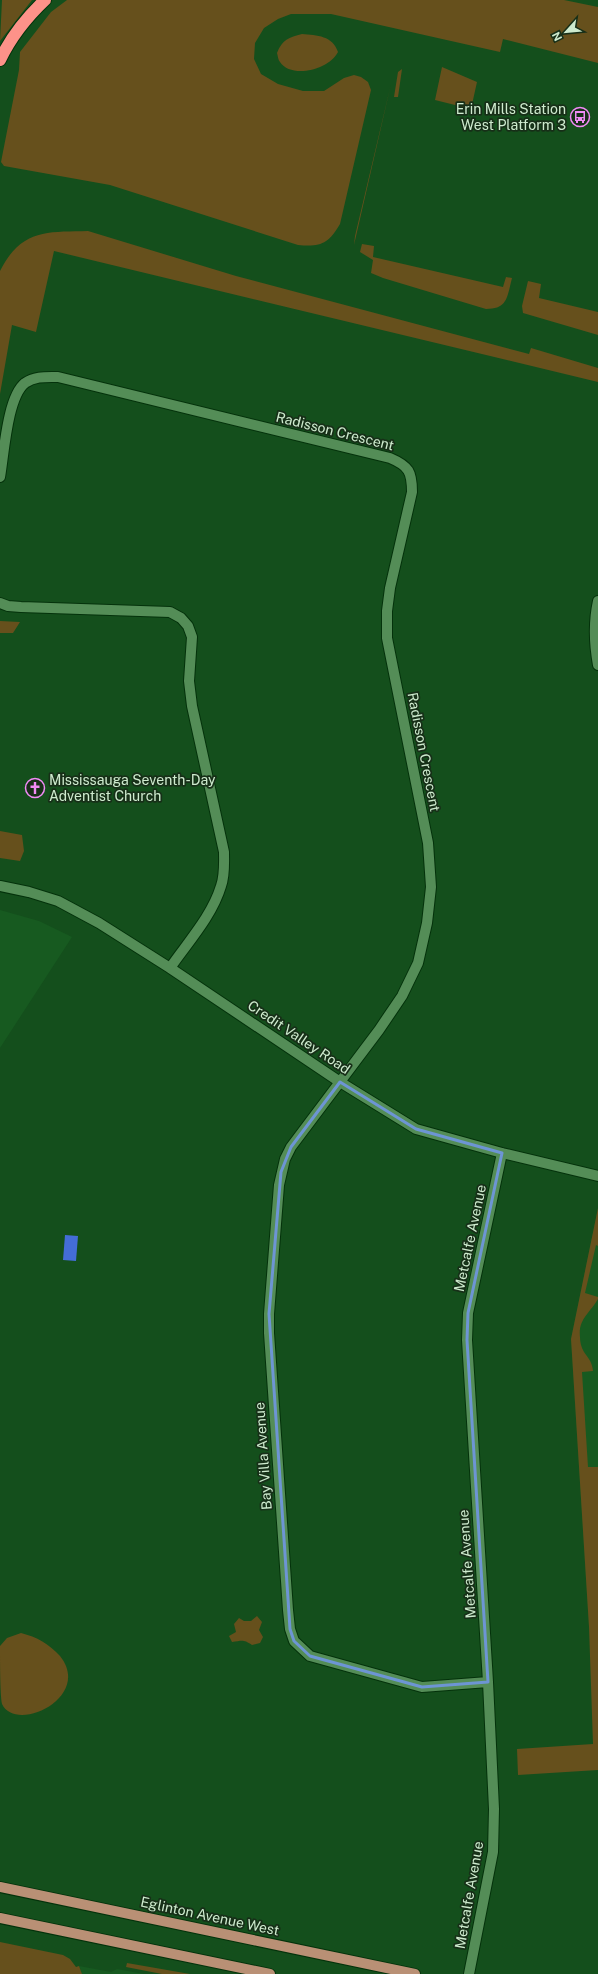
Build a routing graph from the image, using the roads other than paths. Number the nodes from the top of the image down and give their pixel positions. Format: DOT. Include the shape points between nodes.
graph roads {
  1 [pos="46,0"];
  2 [pos="0,60"];
  3 [pos="0,477"];
  4 [pos="598,602"];
  5 [pos="0,603"];
  6 [pos="598,665"];
  7 [pos="0,886"];
  8 [pos="170,968"];
  9 [pos="340,1082"];
  10 [pos="502,1153"];
  11 [pos="598,1176"];
  12 [pos="488,1682"];
  13 [pos="0,1887"];
  14 [pos="0,1918"];
  15 [pos="270,1974"];
  16 [pos="415,1974"];
  17 [pos="469,1974"];
  1 -- 2 [label="highway" via="18,31"];
  3 -- 9 [label="street, Radisson Crescent" via="17,394 25,383 41,376 58,377 390,458 402,463 409,471 412,492 390,588 387,638 428,843 431,887 428,923 418,963 402,996"];
  4 -- 6 [label="street" via="594,620 594,646"];
  5 -- 8 [label="street" via="20,607 170,612 181,618 188,626 192,637 189,681 192,706 224,852 224,868 222,885 216,901"];
  7 -- 8 [label="street, Credit Valley Road" via="58,901 99,923"];
  8 -- 9 [label="street, Credit Valley Road"];
  9 -- 10 [label="street, Credit Valley Road" via="416,1129"];
  9 -- 12 [label="street, Bay Villa Avenue" via="291,1147 285,1159 279,1185 268,1314 290,1629 294,1641 310,1656 422,1687"];
  10 -- 11 [label="street, Credit Valley Road"];
  10 -- 12 [label="street, Metcalfe Avenue" via="468,1313 467,1340"];
  12 -- 17 [label="street, Metcalfe Avenue" via="494,1809 493,1852"];
  13 -- 16 [label="main road, Eglinton Avenue West"];
  14 -- 15 [label="main road"];
}
